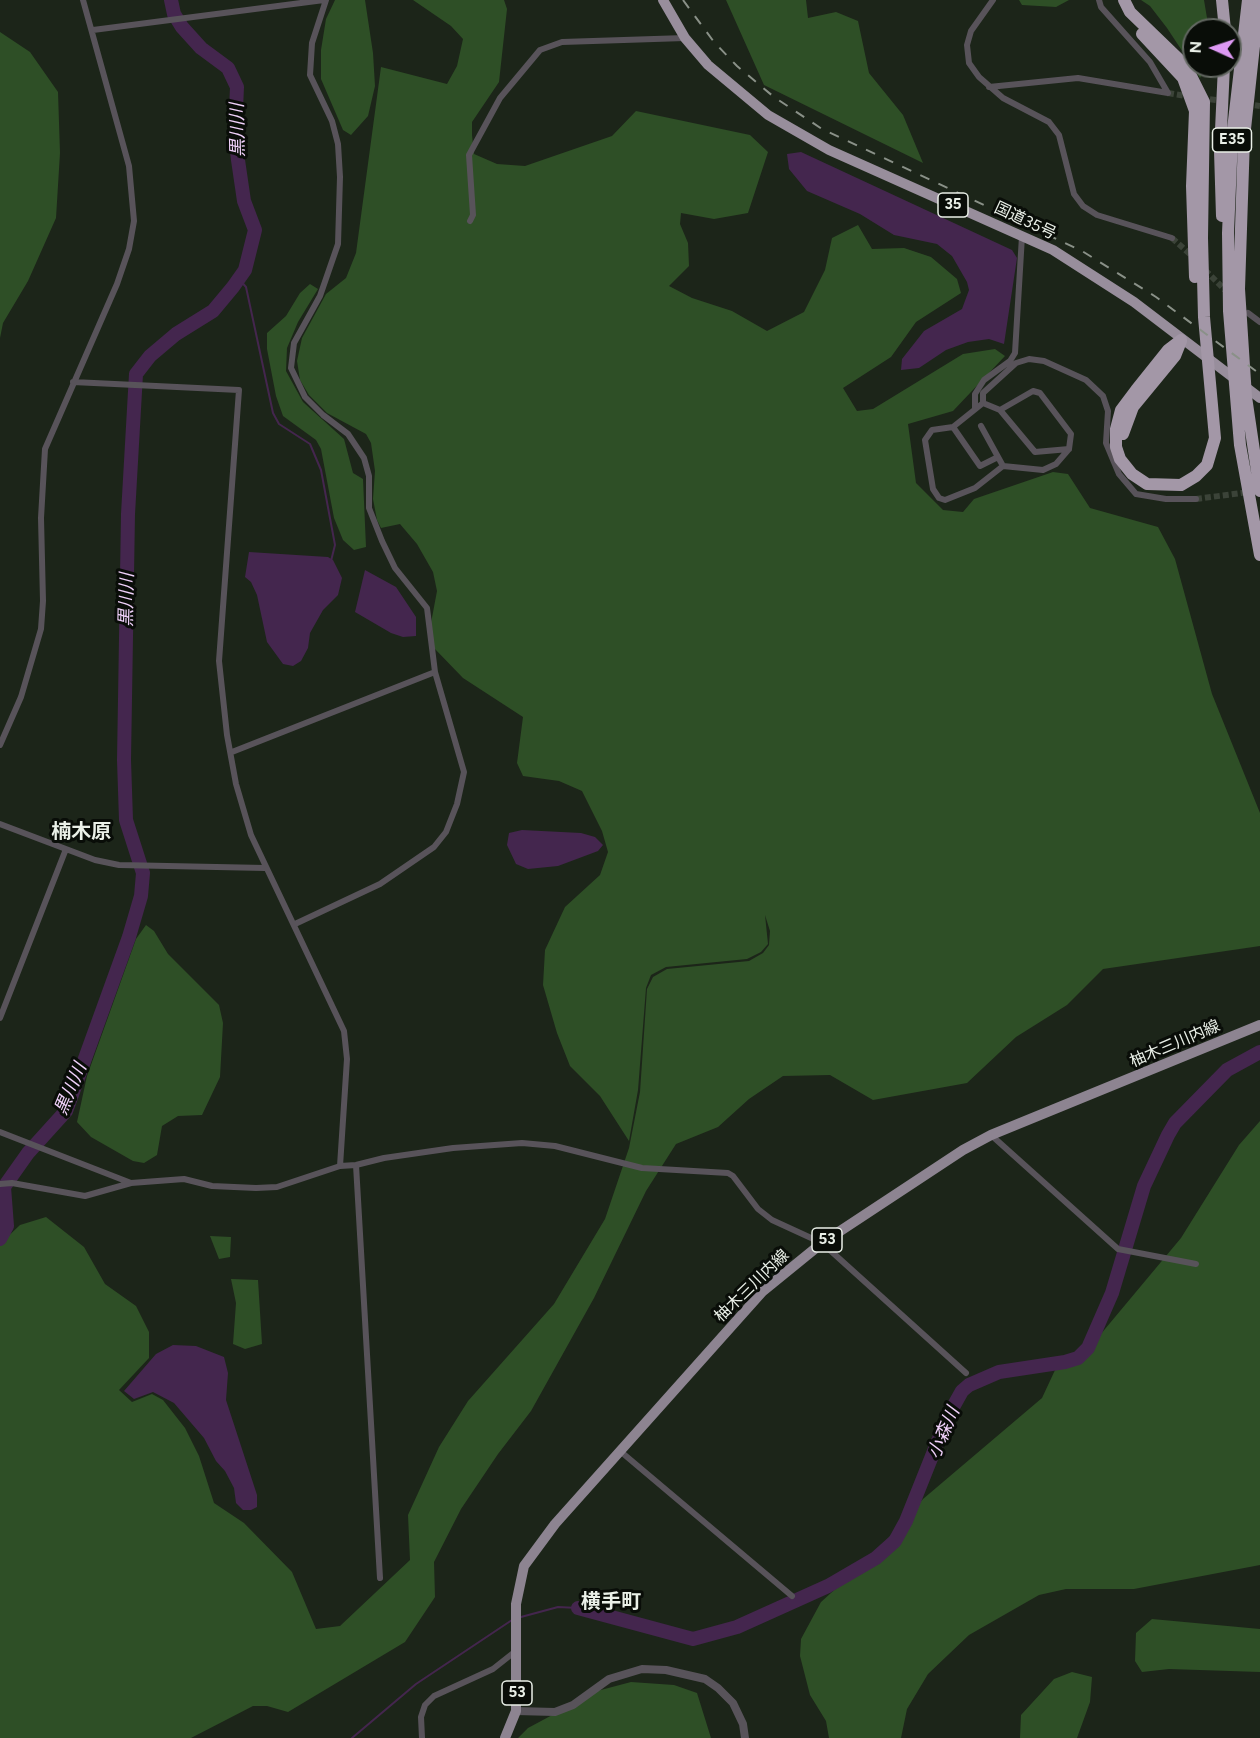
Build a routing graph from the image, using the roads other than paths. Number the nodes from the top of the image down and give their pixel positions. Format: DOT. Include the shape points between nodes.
graph roads {
  1 [pos="82,0"];
  2 [pos="325,0"];
  3 [pos="663,0"];
  4 [pos="993,0"];
  5 [pos="1099,0"];
  6 [pos="1116,0"];
  7 [pos="1124,0"];
  8 [pos="1222,0"];
  9 [pos="1248,0"];
  10 [pos="1259,0"];
  11 [pos="1224,18"];
  12 [pos="1260,29"];
  13 [pos="93,30"];
  14 [pos="685,38"];
  15 [pos="1224,78"];
  16 [pos="988,87"];
  17 [pos="1248,95"];
  18 [pos="470,221"];
  19 [pos="1022,236"];
  20 [pos="1172,238"];
  21 [pos="1228,280"];
  22 [pos="1248,314"];
  23 [pos="1201,318"];
  24 [pos="1260,322"];
  25 [pos="1181,340"];
  26 [pos="73,382"];
  27 [pos="1260,398"];
  28 [pos="983,403"];
  29 [pos="975,409"];
  30 [pos="1000,410"];
  31 [pos="981,426"];
  32 [pos="953,427"];
  33 [pos="1246,444"];
  34 [pos="1069,450"];
  35 [pos="998,457"];
  36 [pos="1003,466"];
  37 [pos="1260,491"];
  38 [pos="1196,499"];
  39 [pos="1260,555"];
  40 [pos="435,672"];
  41 [pos="0,745"];
  42 [pos="232,752"];
  43 [pos="0,824"];
  44 [pos="66,849"];
  45 [pos="266,868"];
  46 [pos="295,924"];
  47 [pos="0,1018"];
  48 [pos="1260,1025"];
  49 [pos="0,1132"];
  50 [pos="991,1135"];
  51 [pos="356,1165"];
  52 [pos="340,1166"];
  53 [pos="131,1183"];
  54 [pos="0,1184"];
  55 [pos="822,1243"];
  56 [pos="1196,1264"];
  57 [pos="966,1373"];
  58 [pos="620,1451"];
  59 [pos="380,1578"];
  60 [pos="792,1596"];
  61 [pos="517,1648"];
  62 [pos="516,1711"];
  63 [pos="423,1738"];
  64 [pos="505,1738"];
  65 [pos="746,1738"];
  1 -- 13 [label="street"];
  2 -- 13 [label="street"];
  2 -- 40 [label="street" via="312,43 310,75 332,121 338,144 338,244 320,296 294,343 291,368 305,397 348,434 364,458 369,476 369,508 382,541 395,568 427,608"];
  3 -- 14 [label="highway, 国道35号 / 35"];
  4 -- 16 [label="street" via="980,16 967,45 969,63"];
  5 -- 16 [label="street" via="1150,62 1168,93 1078,78"];
  6 -- 23 [label="highway" via="1132,24 1183,78 1195,111 1192,235"];
  7 -- 23 [label="highway" via="1130,12 1186,66 1204,102"];
  8 -- 11 [label="highway"];
  9 -- 21 [label="highway, E35" via="1232,138"];
  10 -- 17 [label="highway, E35"];
  12 -- 17 [label="highway"];
  13 -- 26 [label="street" via="129,166 134,220 125,262"];
  14 -- 18 [label="street" via="562,42 540,50 500,98 469,155 473,215"];
  14 -- 19 [label="highway, 国道35号 / 35" via="726,82 799,134"];
  15 -- 21 [label="highway" via="1220,197"];
  16 -- 20 [label="street" via="1049,122 1059,135 1074,194 1083,206 1097,215"];
  17 -- 33 [label="highway, E35" via="1239,288"];
  19 -- 25 [label="highway, 国道35号 / 35" via="1091,273"];
  19 -- 29 [label="street" via="1017,345 1010,361 984,380 975,394"];
  21 -- 33 [label="highway, E35"];
  22 -- 24 [label="street"];
  23 -- 25 [label="highway" via="1205,379 1215,438 1207,465 1181,484 1147,484 1120,459 1116,429 1121,410 1168,350"];
  25 -- 27 [label="highway, 国道35号 / 35"];
  26 -- 41 [label="street" via="48,439 43,465 41,629 21,698"];
  26 -- 42 [label="street" via="239,390 219,661"];
  28 -- 29 [label="street"];
  28 -- 30 [label="street"];
  28 -- 38 [label="street" via="983,393 1016,363 1029,359 1044,361 1086,380 1103,396 1108,411 1108,451 1122,479 1136,494 1166,500"];
  29 -- 32 [label="street"];
  30 -- 34 [label="street" via="1035,452"];
  30 -- 34 [label="street" via="1033,391 1040,393 1071,434"];
  31 -- 35 [label="street"];
  32 -- 35 [label="street" via="980,466"];
  32 -- 36 [label="street" via="932,430 924,440 933,489 939,498 953,499 975,488"];
  33 -- 37 [label="highway, E35"];
  33 -- 39 [label="highway, E35"];
  34 -- 36 [label="street" via="1043,471"];
  35 -- 36 [label="street"];
  40 -- 42 [label="street"];
  40 -- 46 [label="street" via="464,772 446,831 434,847 380,884"];
  42 -- 45 [label="street" via="236,784 251,835"];
  43 -- 44 [label="street"];
  44 -- 45 [label="street" via="119,865"];
  44 -- 47 [label="street"];
  45 -- 46 [label="street"];
  46 -- 52 [label="street" via="346,1041"];
  48 -- 50 [label="main road, 柚木三川内線 / 53"];
  49 -- 53 [label="street"];
  50 -- 55 [label="main road, 柚木三川内線 / 53"];
  50 -- 56 [label="street" via="1118,1249"];
  51 -- 52 [label="street"];
  51 -- 55 [label="street" via="423,1152 522,1143 555,1146 642,1168 728,1173 772,1220"];
  51 -- 59 [label="street"];
  52 -- 53 [label="street" via="277,1187 212,1186 184,1179"];
  53 -- 54 [label="street" via="85,1196"];
  55 -- 57 [label="street"];
  55 -- 58 [label="main road, 柚木三川内線 / 53" via="763,1291"];
  58 -- 60 [label="street"];
  58 -- 61 [label="main road, 柚木三川内線 / 53" via="555,1524 524,1566 516,1604"];
  61 -- 62 [label="main road, 柚木三川内線 / 53"];
  61 -- 63 [label="street" via="493,1669 430,1700 421,1717"];
  62 -- 64 [label="main road, 柚木三川内線 / 53"];
  62 -- 65 [label="street" via="555,1713 573,1706 609,1679 642,1669 666,1670 705,1679 718,1688 733,1703"];
}
